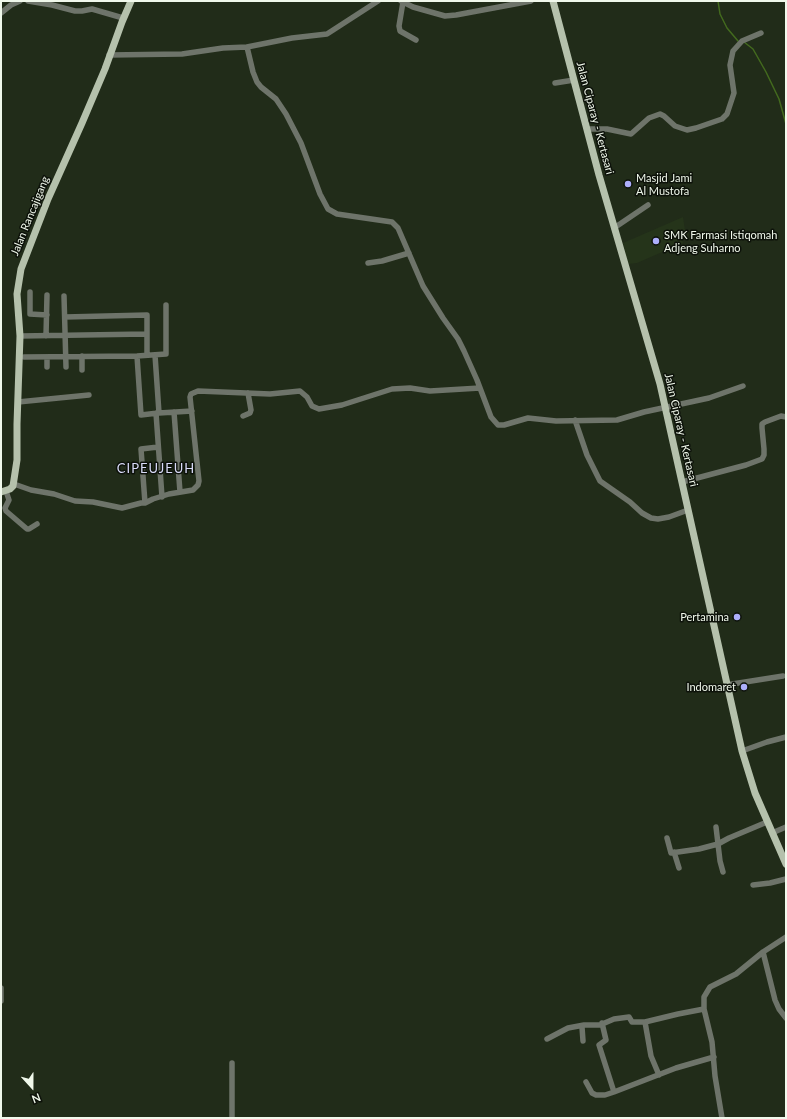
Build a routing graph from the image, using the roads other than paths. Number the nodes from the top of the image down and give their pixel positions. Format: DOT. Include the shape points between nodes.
graph roads {
  1 [pos="20,1"];
  2 [pos="29,1"];
  3 [pos="131,1"];
  4 [pos="378,1"];
  5 [pos="531,1"];
  6 [pos="553,1"];
  7 [pos="402,2"];
  8 [pos="1,13"];
  9 [pos="123,18"];
  10 [pos="761,33"];
  11 [pos="416,40"];
  12 [pos="247,47"];
  13 [pos="109,55"];
  14 [pos="574,80"];
  15 [pos="555,83"];
  16 [pos="587,129"];
  17 [pos="648,205"];
  18 [pos="614,228"];
  19 [pos="409,253"];
  20 [pos="368,263"];
  21 [pos="30,292"];
  22 [pos="47,295"];
  23 [pos="64,296"];
  24 [pos="166,305"];
  25 [pos="146,308"];
  26 [pos="47,315"];
  27 [pos="146,315"];
  28 [pos="65,317"];
  29 [pos="147,334"];
  30 [pos="65,335"];
  31 [pos="20,336"];
  32 [pos="46,336"];
  33 [pos="147,355"];
  34 [pos="155,355"];
  35 [pos="65,356"];
  36 [pos="82,356"];
  37 [pos="137,356"];
  38 [pos="24,357"];
  39 [pos="47,357"];
  40 [pos="47,367"];
  41 [pos="66,367"];
  42 [pos="82,370"];
  43 [pos="743,386"];
  44 [pos="480,388"];
  45 [pos="248,393"];
  46 [pos="89,395"];
  47 [pos="18,402"];
  48 [pos="665,407"];
  49 [pos="192,411"];
  50 [pos="174,412"];
  51 [pos="158,413"];
  52 [pos="243,416"];
  53 [pos="786,417"];
  54 [pos="575,420"];
  55 [pos="158,447"];
  56 [pos="682,482"];
  57 [pos="14,484"];
  58 [pos="4,491"];
  59 [pos="180,492"];
  60 [pos="162,497"];
  61 [pos="145,503"];
  62 [pos="688,510"];
  63 [pos="36,524"];
  64 [pos="783,676"];
  65 [pos="726,684"];
  66 [pos="786,737"];
  67 [pos="742,752"];
  68 [pos="767,822"];
  69 [pos="716,827"];
  70 [pos="786,828"];
  71 [pos="772,833"];
  72 [pos="667,838"];
  73 [pos="718,844"];
  74 [pos="674,852"];
  75 [pos="786,864"];
  76 [pos="679,868"];
  77 [pos="723,872"];
  78 [pos="786,879"];
  79 [pos="753,885"];
  80 [pos="786,937"];
  81 [pos="763,952"];
  82 [pos="1,988"];
  83 [pos="1,1001"];
  84 [pos="704,1009"];
  85 [pos="786,1018"];
  86 [pos="645,1022"];
  87 [pos="602,1023"];
  88 [pos="582,1027"];
  89 [pos="547,1039"];
  90 [pos="584,1041"];
  91 [pos="714,1057"];
  92 [pos="232,1063"];
  93 [pos="659,1074"];
  94 [pos="586,1082"];
  95 [pos="614,1092"];
  96 [pos="232,1118"];
  97 [pos="722,1118"];
  1 -- 8 [label="street"];
  2 -- 9 [label="street" via="75,12 92,9"];
  3 -- 9 [label="main road, Jalan Rancajigang"];
  4 -- 12 [label="street" via="327,34"];
  5 -- 7 [label="street" via="445,16"];
  6 -- 14 [label="main road, Jalan Ciparay - Kertasari"];
  7 -- 11 [label="street" via="400,31"];
  9 -- 13 [label="main road, Jalan Rancajigang"];
  10 -- 16 [label="street" via="740,43 733,51 730,65 734,93 727,114 722,119 687,130 675,126 660,114 649,118 631,134 607,129"];
  12 -- 13 [label="street" via="182,54"];
  12 -- 19 [label="street" via="257,82 284,110 299,139 325,204 337,214 392,222 398,228"];
  13 -- 31 [label="main road, Jalan Rancajigang" via="21,269 16,294"];
  14 -- 15 [label="street"];
  14 -- 16 [label="main road, Jalan Ciparay - Kertasari"];
  16 -- 18 [label="main road, Jalan Ciparay - Kertasari"];
  17 -- 18 [label="street"];
  18 -- 48 [label="main road, Jalan Ciparay - Kertasari"];
  19 -- 20 [label="street"];
  19 -- 44 [label="street" via="423,286 458,339"];
  21 -- 26 [label="street" via="30,314"];
  22 -- 26 [label="street"];
  23 -- 28 [label="street"];
  24 -- 34 [label="street" via="166,354"];
  25 -- 27 [label="street"];
  26 -- 32 [label="street"];
  27 -- 28 [label="street"];
  27 -- 29 [label="street"];
  28 -- 30 [label="street"];
  29 -- 30 [label="street"];
  29 -- 33 [label="street"];
  30 -- 32 [label="street"];
  30 -- 35 [label="street"];
  31 -- 32 [label="street"];
  31 -- 47 [label="main road, Jalan Rancajigang"];
  33 -- 34 [label="street"];
  33 -- 37 [label="street"];
  34 -- 51 [label="street"];
  35 -- 36 [label="street"];
  35 -- 39 [label="street"];
  35 -- 41 [label="street"];
  36 -- 37 [label="street"];
  36 -- 42 [label="street"];
  37 -- 51 [label="street" via="141,415"];
  38 -- 39 [label="street"];
  39 -- 40 [label="street"];
  43 -- 48 [label="street" via="709,398"];
  44 -- 45 [label="street" via="430,391 392,389 342,405 319,409 312,406 300,391"];
  44 -- 54 [label="street" via="491,417 498,425 528,418"];
  45 -- 49 [label="street" via="198,390 190,397"];
  45 -- 52 [label="street" via="252,410"];
  46 -- 47 [label="street"];
  47 -- 57 [label="main road, Jalan Rancajigang"];
  48 -- 54 [label="street" via="617,420"];
  48 -- 56 [label="main road, Jalan Ciparay - Kertasari"];
  49 -- 50 [label="street"];
  49 -- 59 [label="street" via="199,481 193,490"];
  50 -- 51 [label="street"];
  50 -- 59 [label="street"];
  51 -- 55 [label="street"];
  53 -- 56 [label="street" via="781,416 762,424 762,459"];
  54 -- 62 [label="street" via="587,455 600,481 651,518 669,517"];
  55 -- 60 [label="street"];
  55 -- 61 [label="street" via="141,449"];
  56 -- 62 [label="main road, Jalan Ciparay - Kertasari"];
  57 -- 58 [label="main road"];
  57 -- 61 [label="street" via="75,501 117,508"];
  58 -- 63 [label="street" via="9,500 6,511 28,529"];
  59 -- 60 [label="street"];
  60 -- 61 [label="street"];
  62 -- 65 [label="main road, Jalan Ciparay - Kertasari"];
  64 -- 65 [label="street"];
  65 -- 67 [label="main road, Jalan Ciparay - Kertasari"];
  66 -- 67 [label="street"];
  67 -- 68 [label="main road, Jalan Ciparay - Kertasari"];
  68 -- 71 [label="main road, Jalan Ciparay - Kertasari"];
  68 -- 73 [label="street"];
  69 -- 73 [label="street"];
  70 -- 71 [label="street"];
  71 -- 75 [label="main road, Jalan Ciparay - Kertasari"];
  72 -- 74 [label="street" via="672,853"];
  73 -- 74 [label="street"];
  73 -- 77 [label="street"];
  74 -- 76 [label="street"];
  78 -- 79 [label="street"];
  80 -- 81 [label="street"];
  81 -- 84 [label="street" via="736,974 710,987 704,997"];
  81 -- 85 [label="street" via="778,1009"];
  82 -- 83 [label="street"];
  84 -- 86 [label="street"];
  84 -- 91 [label="street"];
  86 -- 87 [label="street" via="633,1022 629,1017 614,1018"];
  86 -- 93 [label="street" via="651,1056"];
  87 -- 88 [label="street"];
  87 -- 95 [label="street" via="606,1040 599,1045"];
  88 -- 89 [label="street" via="568,1028"];
  88 -- 90 [label="street"];
  91 -- 93 [label="street"];
  91 -- 97 [label="street"];
  92 -- 96 [label="street"];
  93 -- 95 [label="street"];
  94 -- 95 [label="street" via="596,1095"];
}
